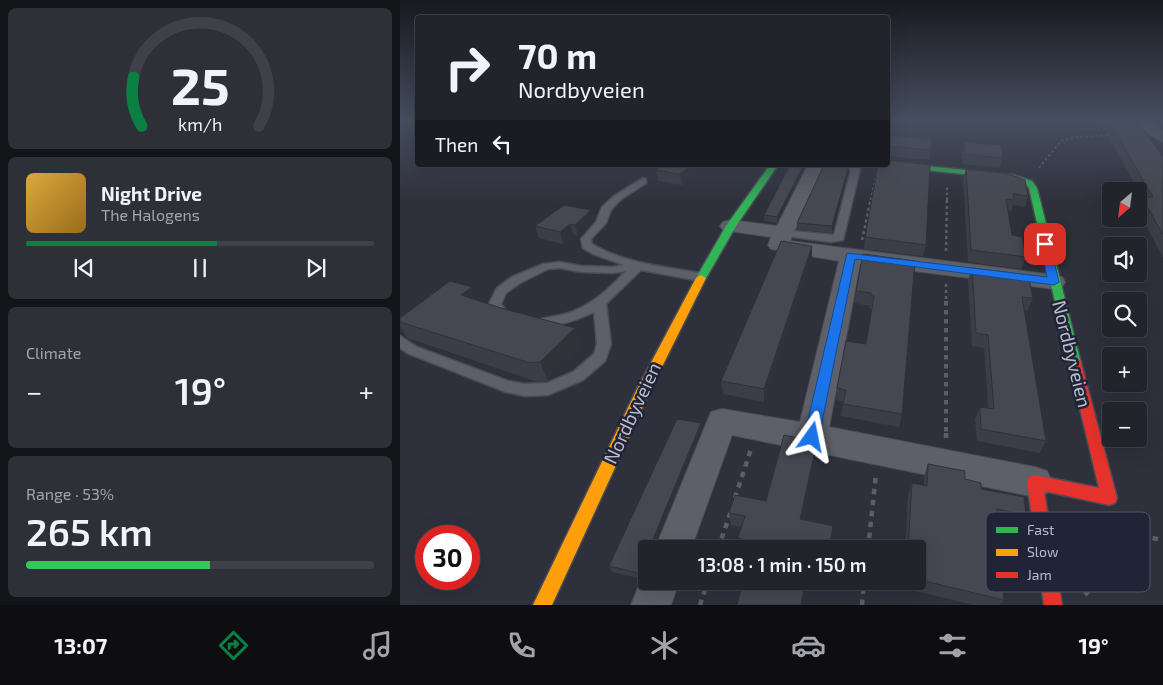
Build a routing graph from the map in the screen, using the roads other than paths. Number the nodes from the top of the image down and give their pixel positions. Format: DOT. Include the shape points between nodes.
graph roads {
  1 [pos="890,164"];
  2 [pos="773,167"];
  3 [pos="815,167"];
  4 [pos="848,167"];
  5 [pos="643,180"];
  6 [pos="730,226"];
  7 [pos="784,233"];
  8 [pos="855,256"];
  9 [pos="638,266"];
  10 [pos="700,277"];
  11 [pos="1054,282"];
  12 [pos="600,304"];
  13 [pos="400,341"];
  14 [pos="812,437"];
  15 [pos="1035,482"];
  16 [pos="1039,512"];
  17 [pos="676,540"];
  18 [pos="657,590"];
  19 [pos="1051,592"];
  20 [pos="542,605"];
  21 [pos="651,605"];
  22 [pos="1053,605"];
  1 -- 11 [label="street, Nordbyveien" via="998,175 1029,183"];
  2 -- 6 [label="street, Nordbyveien"];
  3 -- 7 [label="street"];
  4 -- 7 [label="lane" via="856,169 839,238"];
  5 -- 9 [label="lane" via="606,209 601,223 586,239 587,246 597,252"];
  6 -- 7 [label="street"];
  6 -- 10 [label="street, Nordbyveien"];
  7 -- 8 [label="street, Nordbyveien" via="778,246"];
  8 -- 11 [label="street, Nordbyveien"];
  8 -- 14 [label="street"];
  9 -- 10 [label="lane"];
  9 -- 12 [label="lane"];
  9 -- 12 [label="lane" via="605,270 560,265 535,270 501,291 495,304 502,316 529,325 577,316"];
  10 -- 20 [label="street, Nordbyveien" via="659,356"];
  11 -- 15 [label="street, Nordbyveien" via="1108,498"];
  12 -- 13 [label="lane" via="604,344 600,357 578,376 548,389 525,390 506,386 412,350"];
  14 -- 15 [label="street"];
  14 -- 17 [label="street" via="722,421"];
  15 -- 16 [label="street"];
  18 -- 21 [label="street"];
  19 -- 22 [label="street"];
}
